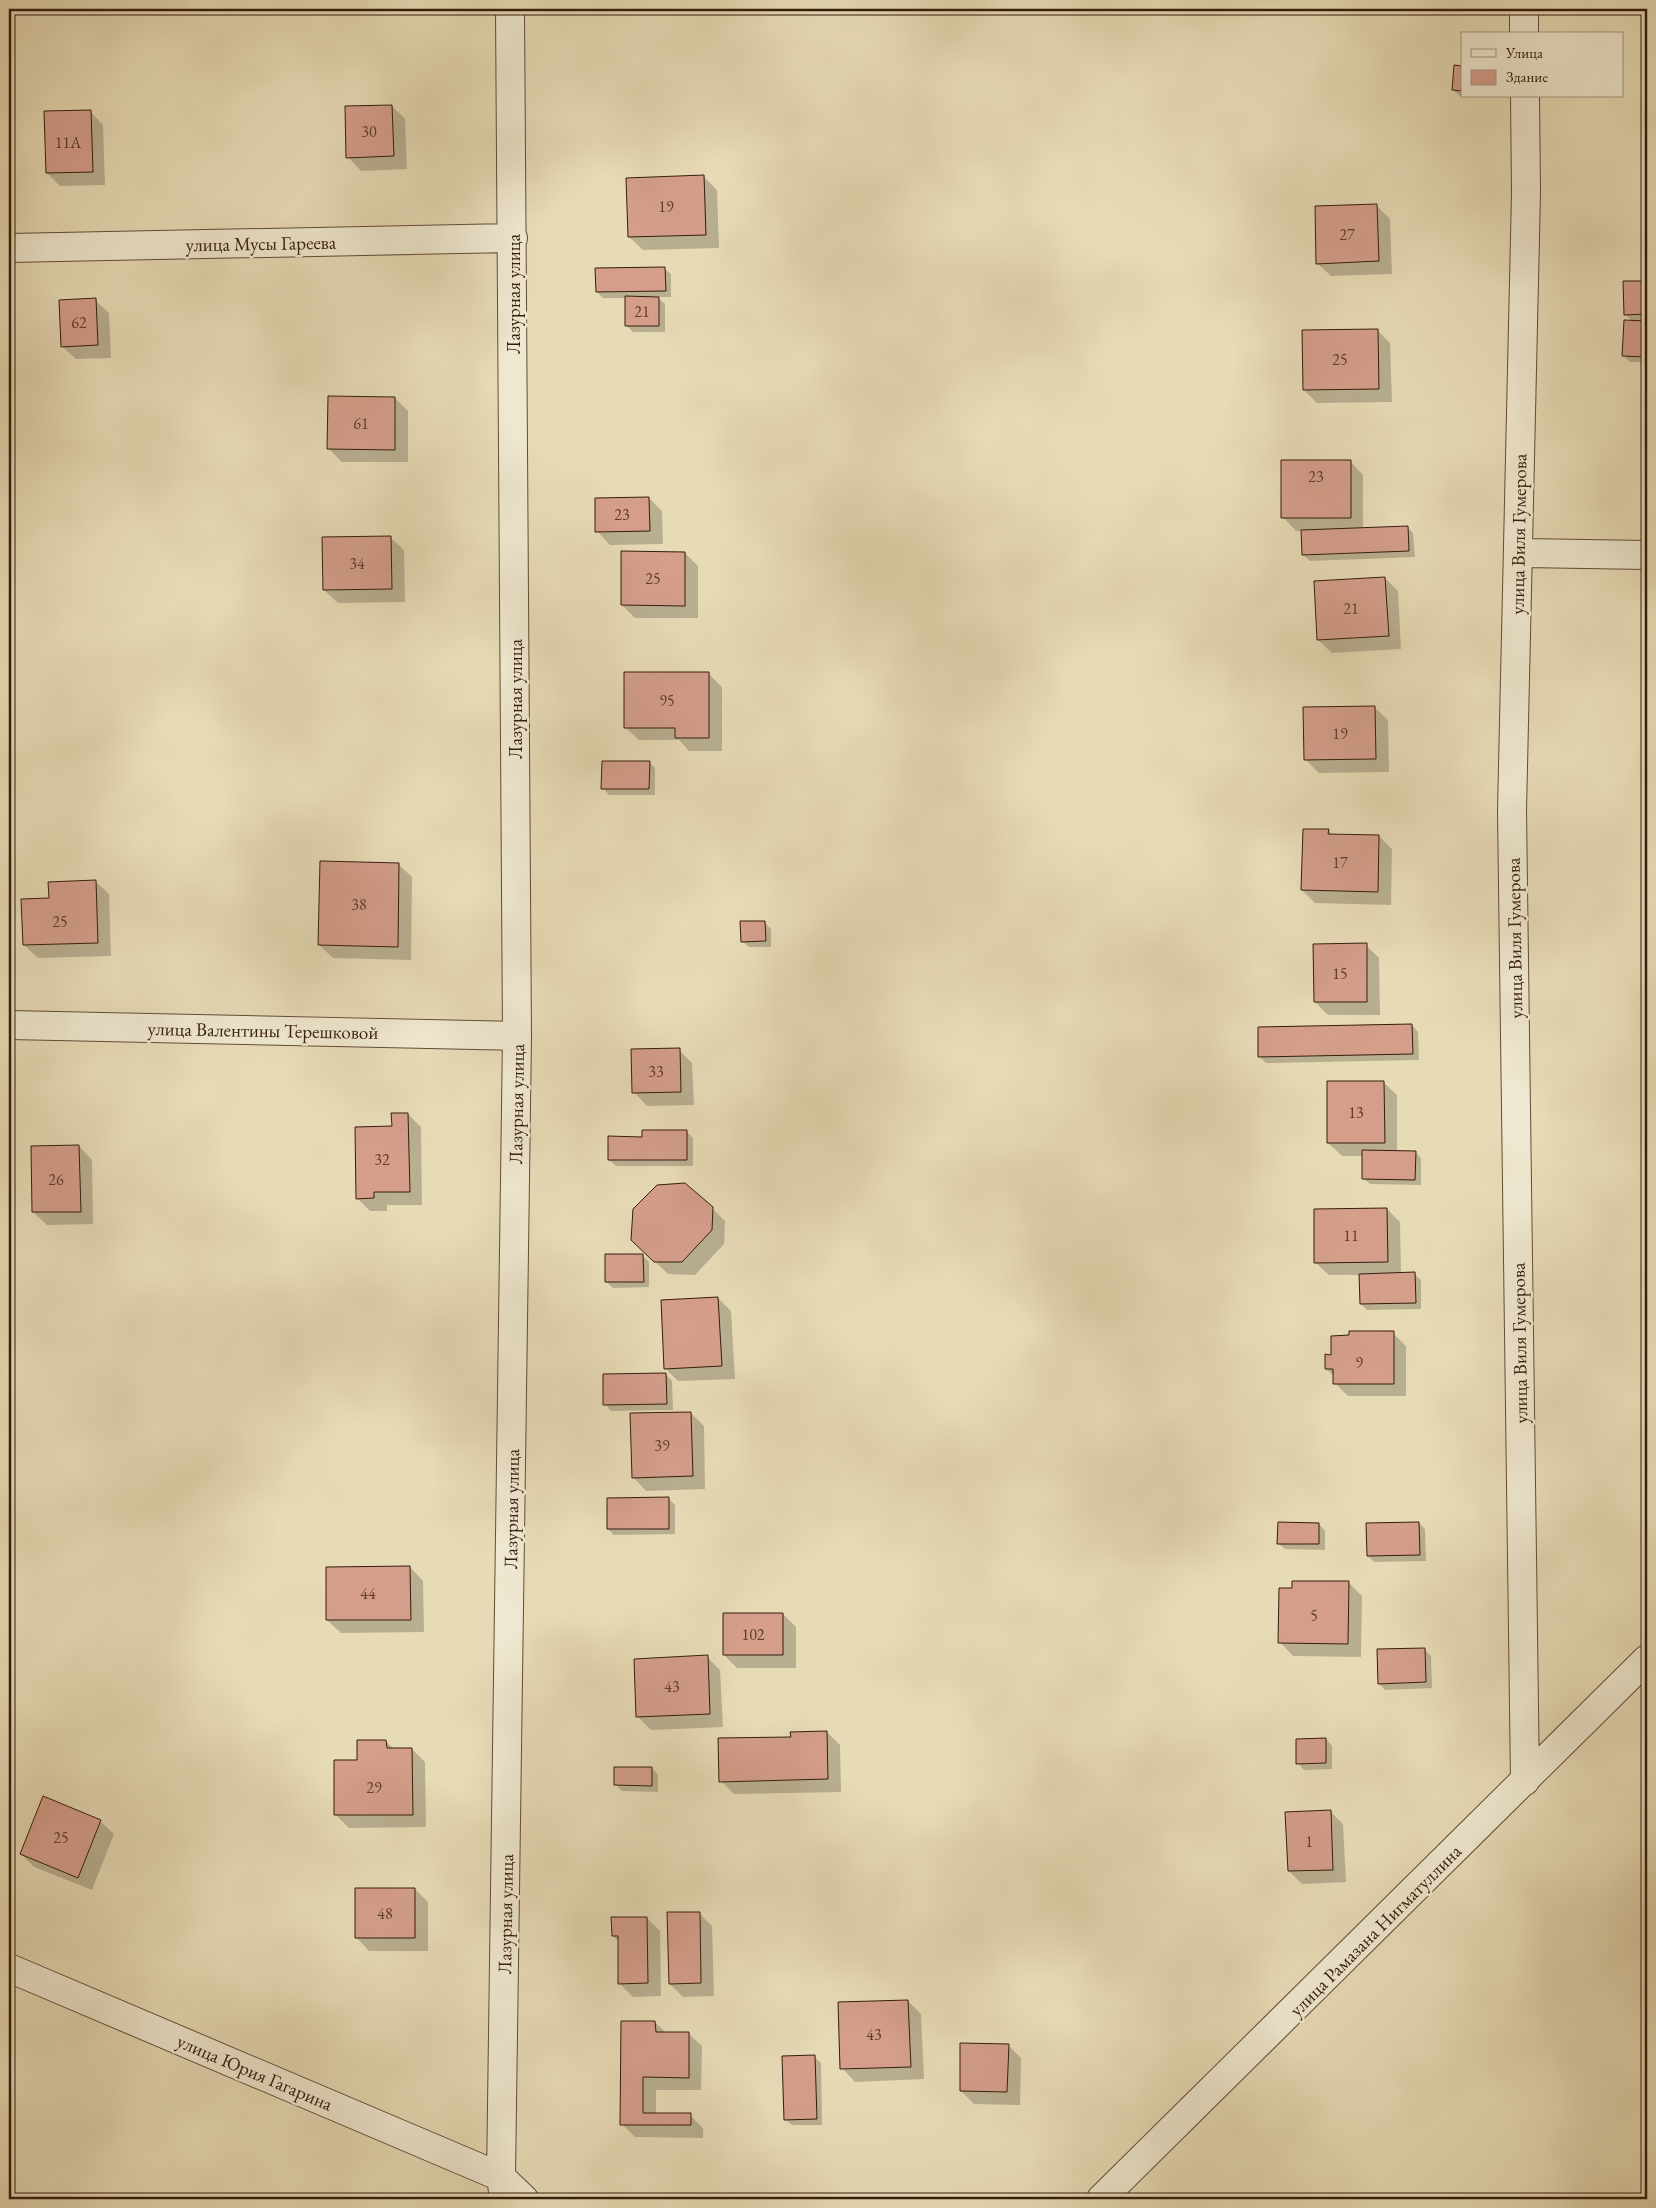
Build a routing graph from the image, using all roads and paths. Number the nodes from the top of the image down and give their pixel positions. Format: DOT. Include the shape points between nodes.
graph roads {
  1 [pos="510,9"];
  2 [pos="1524,9"];
  3 [pos="1524,32"];
  4 [pos="1525,98"];
  5 [pos="513,238"];
  6 [pos="9,248"];
  7 [pos="1518,553"];
  8 [pos="1647,555"];
  9 [pos="9,1024"];
  10 [pos="517,1036"];
  11 [pos="1647,1659"];
  12 [pos="1525,1781"];
  13 [pos="9,1968"];
  14 [pos="502,2188"];
  15 [pos="524,2199"];
  16 [pos="1101,2199"];
  17 [pos="1352,2199"];
  18 [pos="1469,2199"];
  1 -- 5 [label="street, Лазурная улица"];
  2 -- 3 [label="street"];
  4 -- 7 [label="street, улица Виля Гумерова"];
  5 -- 6 [label="street, улица Мусы Гареева"];
  5 -- 10 [label="street, Лазурная улица"];
  7 -- 8 [label="street"];
  7 -- 12 [label="street, улица Виля Гумерова" via="1512,810"];
  9 -- 10 [label="street, улица Валентины Терешковой"];
  10 -- 14 [label="street, Лазурная улица"];
  11 -- 12 [label="street, улица Рамазана Нигматуллина"];
  12 -- 16 [label="street, улица Рамазана Нигматуллина"];
  13 -- 14 [label="street, улица Юрия Гагарина"];
  14 -- 15 [label="street"];
  17 -- 18 [label="path" via="1389,2196"];
}
